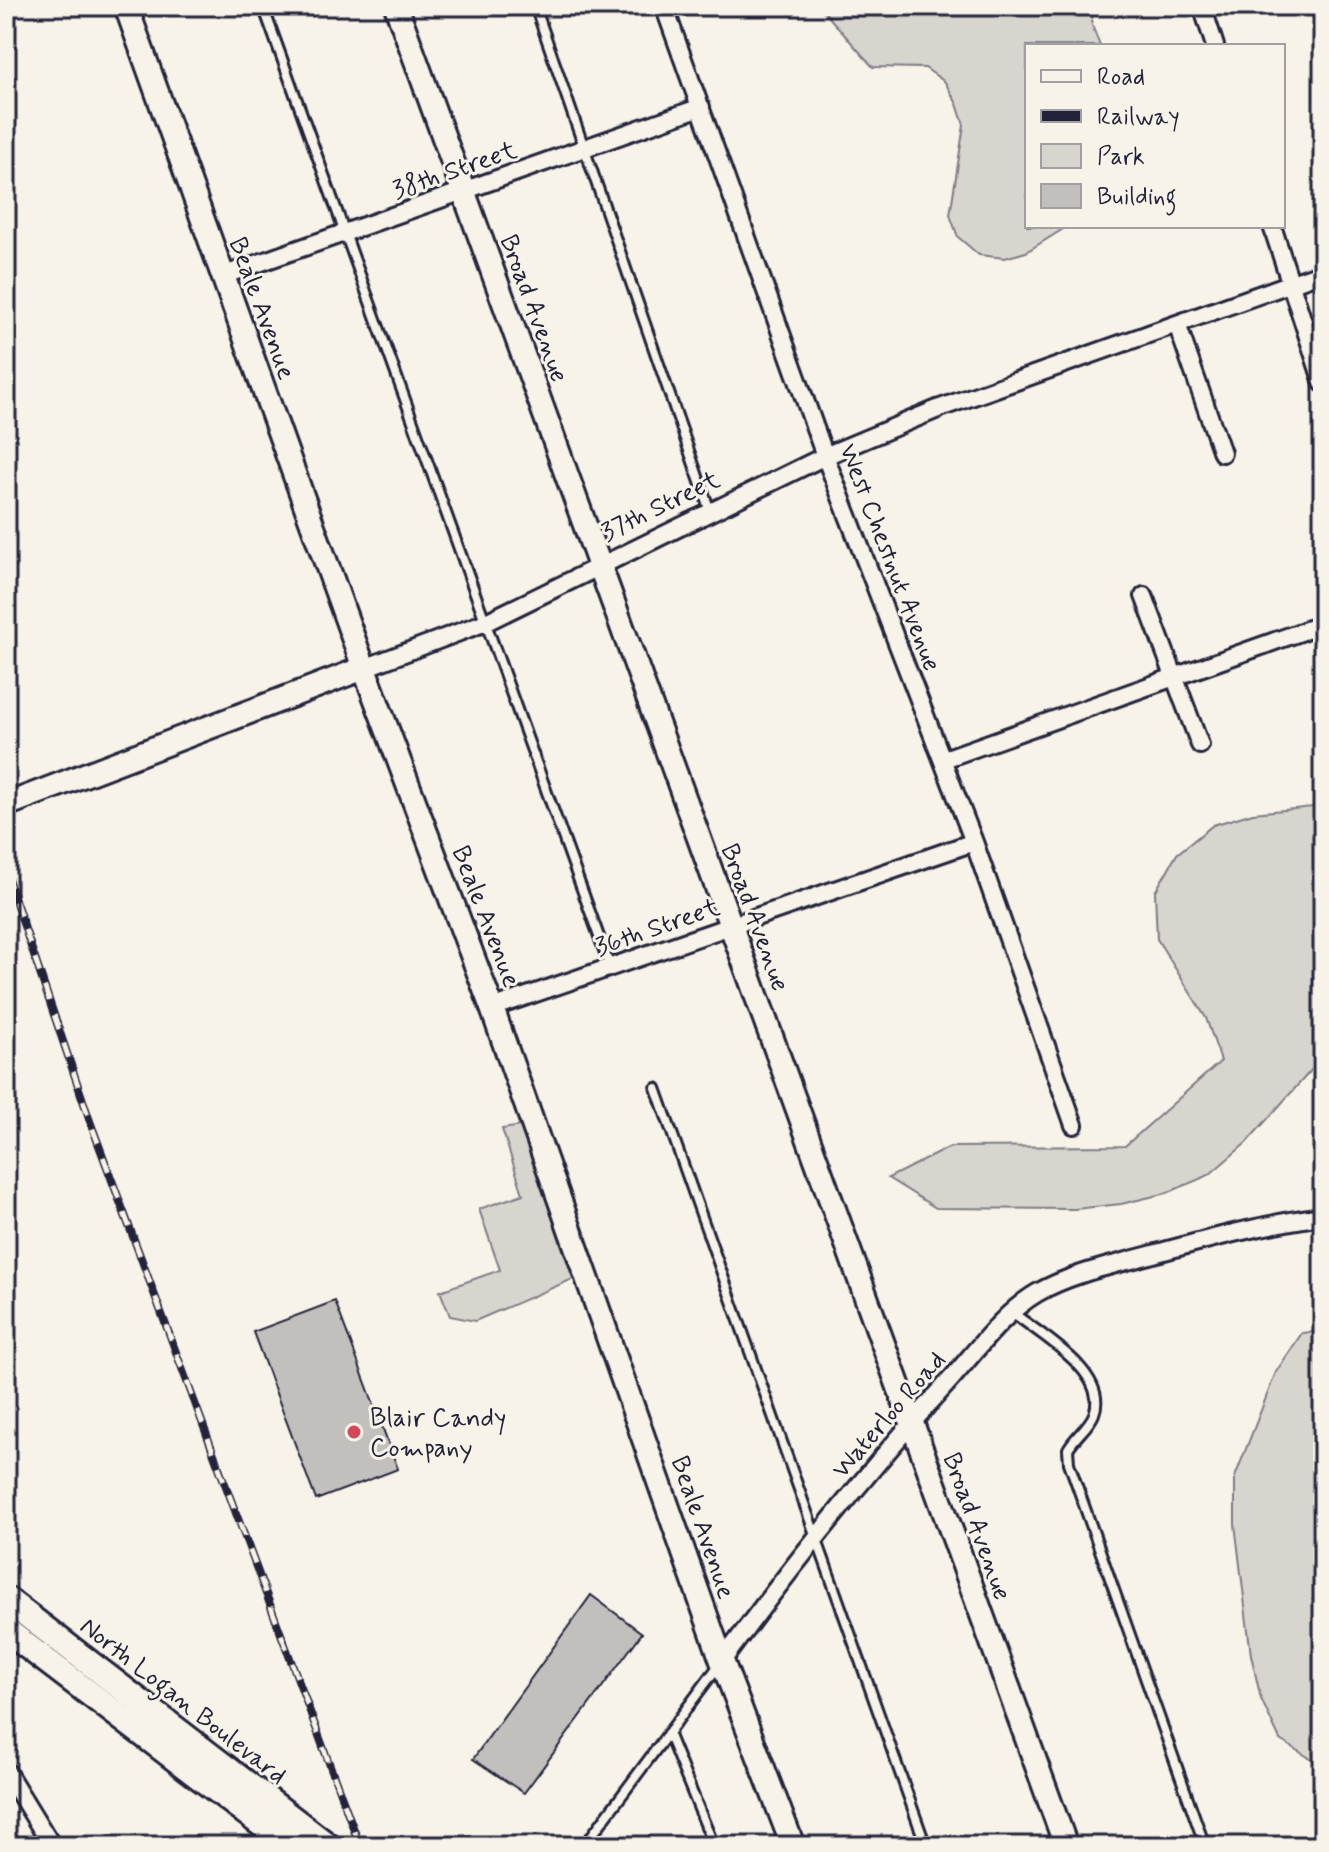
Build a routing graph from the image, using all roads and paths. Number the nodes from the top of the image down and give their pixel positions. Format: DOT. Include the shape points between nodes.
graph roads {
  1 [pos="126,6"];
  2 [pos="263,6"];
  3 [pos="396,6"];
  4 [pos="535,6"];
  5 [pos="664,6"];
  6 [pos="1202,6"];
  7 [pos="1214,44"];
  8 [pos="701,107"];
  9 [pos="586,148"];
  10 [pos="463,191"];
  11 [pos="1273,228"];
  12 [pos="343,233"];
  13 [pos="1323,272"];
  14 [pos="222,276"];
  15 [pos="1291,283"];
  16 [pos="1177,324"];
  17 [pos="1323,383"];
  18 [pos="1222,453"];
  19 [pos="825,456"];
  20 [pos="710,511"];
  21 [pos="600,565"];
  22 [pos="1144,596"];
  23 [pos="486,622"];
  24 [pos="1323,624"];
  25 [pos="364,668"];
  26 [pos="1174,678"];
  27 [pos="1200,745"];
  28 [pos="944,759"];
  29 [pos="16,801"];
  30 [pos="974,842"];
  31 [pos="730,926"];
  32 [pos="610,967"];
  33 [pos="492,1008"];
  34 [pos="656,1088"];
  35 [pos="1074,1125"];
  36 [pos="1323,1216"];
  37 [pos="1012,1312"];
  38 [pos="911,1423"];
  39 [pos="814,1536"];
  40 [pos="6,1599"];
  41 [pos="6,1630"];
  42 [pos="722,1661"];
  43 [pos="668,1733"];
  44 [pos="6,1771"];
  45 [pos="52,1846"];
  46 [pos="290,1846"];
  47 [pos="328,1846"];
  48 [pos="584,1846"];
  49 [pos="714,1846"];
  50 [pos="793,1846"];
  51 [pos="926,1846"];
  52 [pos="1066,1846"];
  53 [pos="1205,1846"];
  1 -- 14 [label="street, Beale Avenue"];
  2 -- 12 [label="lane"];
  3 -- 10 [label="street, Broad Avenue"];
  4 -- 9 [label="lane"];
  5 -- 8 [label="street, West Chestnut Avenue"];
  6 -- 7 [label="street"];
  8 -- 9 [label="street, 38th Street"];
  8 -- 19 [label="street, West Chestnut Avenue"];
  9 -- 10 [label="street, 38th Street"];
  9 -- 20 [label="lane"];
  10 -- 12 [label="street, 38th Street"];
  10 -- 21 [label="street, Broad Avenue"];
  11 -- 15 [label="street"];
  12 -- 14 [label="street, 38th Street"];
  12 -- 23 [label="lane"];
  13 -- 15 [label="street, 37th Street"];
  14 -- 25 [label="street, Beale Avenue"];
  15 -- 16 [label="street, 37th Street"];
  15 -- 17 [label="street"];
  16 -- 18 [label="street"];
  16 -- 19 [label="street, 37th Street" via="940,408"];
  19 -- 20 [label="street, 37th Street"];
  19 -- 28 [label="street, West Chestnut Avenue"];
  20 -- 21 [label="street, 37th Street"];
  21 -- 23 [label="street, 37th Street"];
  21 -- 31 [label="street, Broad Avenue"];
  22 -- 26 [label="street"];
  23 -- 25 [label="street, 37th Street"];
  23 -- 32 [label="lane"];
  24 -- 26 [label="street"];
  25 -- 29 [label="street, 37th Street"];
  25 -- 33 [label="street, Beale Avenue"];
  26 -- 27 [label="street"];
  26 -- 28 [label="street"];
  28 -- 30 [label="street, West Chestnut Avenue"];
  30 -- 31 [label="street, 36th Street"];
  30 -- 35 [label="street, West Chestnut Avenue"];
  31 -- 32 [label="street, 36th Street"];
  31 -- 38 [label="street, Broad Avenue"];
  32 -- 33 [label="street, 36th Street"];
  33 -- 42 [label="street, Beale Avenue"];
  34 -- 39 [label="lane"];
  36 -- 37 [label="street, Waterloo Road" via="1281,1221 1078,1275 1037,1293"];
  37 -- 38 [label="street, Waterloo Road"];
  37 -- 53 [label="lane" via="1093,1382 1097,1405 1068,1449 1069,1463"];
  38 -- 39 [label="street, Waterloo Road"];
  38 -- 52 [label="street, Broad Avenue"];
  39 -- 42 [label="street, Waterloo Road"];
  39 -- 51 [label="lane"];
  40 -- 47 [label="main road, North Logan Boulevard"];
  41 -- 46 [label="main road, North Logan Boulevard"];
  42 -- 43 [label="lane"];
  42 -- 50 [label="street, Beale Avenue"];
  43 -- 48 [label="lane"];
  43 -- 49 [label="lane"];
  44 -- 45 [label="street"];
}
